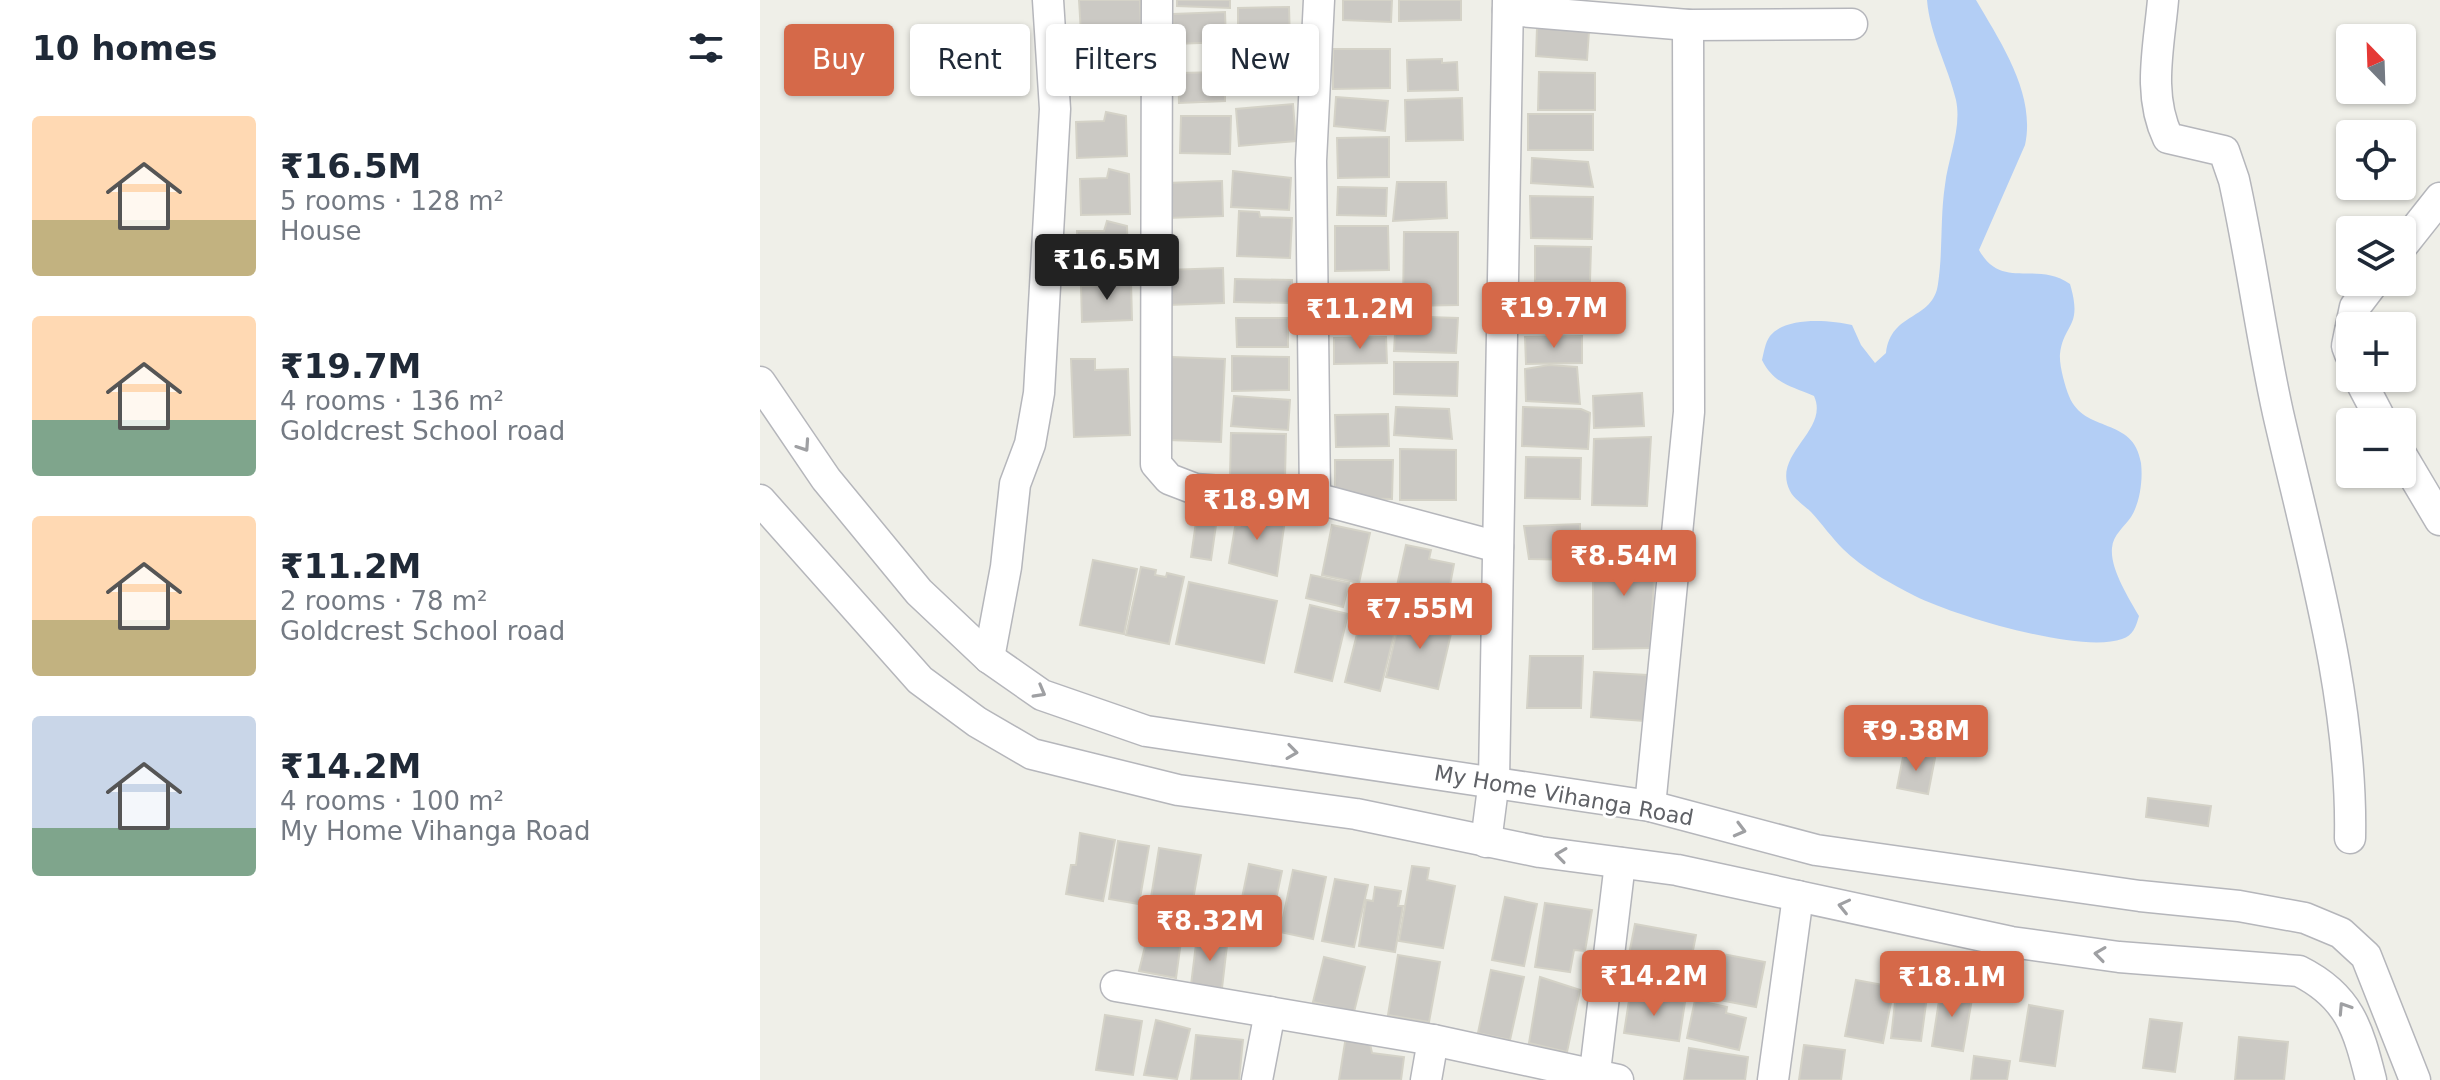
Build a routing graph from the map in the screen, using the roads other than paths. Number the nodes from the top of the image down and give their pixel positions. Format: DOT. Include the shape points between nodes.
graph roads {
  1 [pos="1048,0"];
  2 [pos="1157,0"];
  3 [pos="1319,0"];
  4 [pos="2163,0"];
  5 [pos="1508,5"];
  6 [pos="1852,24"];
  7 [pos="1688,25"];
  8 [pos="2440,198"];
  9 [pos="2416,228"];
  10 [pos="760,382"];
  11 [pos="2416,480"];
  12 [pos="1315,498"];
  13 [pos="760,500"];
  14 [pos="2440,520"];
  15 [pos="1498,547"];
  16 [pos="989,658"];
  17 [pos="1494,780"];
  18 [pos="1650,806"];
  19 [pos="2350,838"];
  20 [pos="1486,842"];
  21 [pos="1620,863"];
  22 [pos="1798,896"];
  23 [pos="1116,986"];
  24 [pos="1270,1012"];
  25 [pos="1433,1040"];
  26 [pos="1602,1078"];
  27 [pos="1257,1080"];
  28 [pos="1426,1080"];
  29 [pos="1773,1080"];
  30 [pos="2371,1080"];
  31 [pos="2415,1080"];
  1 -- 16 [label="street" via="1055,109 1039,393 1030,444 1015,484"];
  2 -- 12 [label="street" via="1156,464 1169,479 1195,489"];
  3 -- 12 [label="street" via="1311,161"];
  4 -- 19 [label="street" via="2157,114 2168,138 2224,151 2234,180 2278,411 2315,560 2343,733"];
  5 -- 7 [label="street"];
  5 -- 15 [label="street"];
  6 -- 7 [label="street"];
  7 -- 18 [label="street" via="1689,412"];
  8 -- 9 [label="street"];
  10 -- 16 [label="street, My Home Vihanga Road, one-way" via="826,479 919,592"];
  11 -- 14 [label="street"];
  12 -- 15 [label="street"];
  13 -- 20 [label="street" via="920,680 1032,754 1178,790 1356,814"];
  15 -- 17 [label="street"];
  16 -- 17 [label="street, My Home Vihanga Road, one-way" via="1042,695 1146,731"];
  17 -- 18 [label="street, My Home Vihanga Road"];
  17 -- 20 [label="street"];
  18 -- 31 [label="street, My Home Vihanga Road, one-way" via="1816,850 2305,918 2341,933 2366,956"];
  21 -- 20 [label="street, one-way"];
  21 -- 22 [label="street"];
  21 -- 26 [label="street"];
  22 -- 29 [label="street"];
  30 -- 22 [label="street, one-way" via="2346,1007 2325,984 2299,971 2119,957 2011,942"];
  23 -- 24 [label="street"];
  24 -- 25 [label="street"];
  24 -- 27 [label="street"];
  25 -- 26 [label="street"];
  25 -- 28 [label="street"];
}
